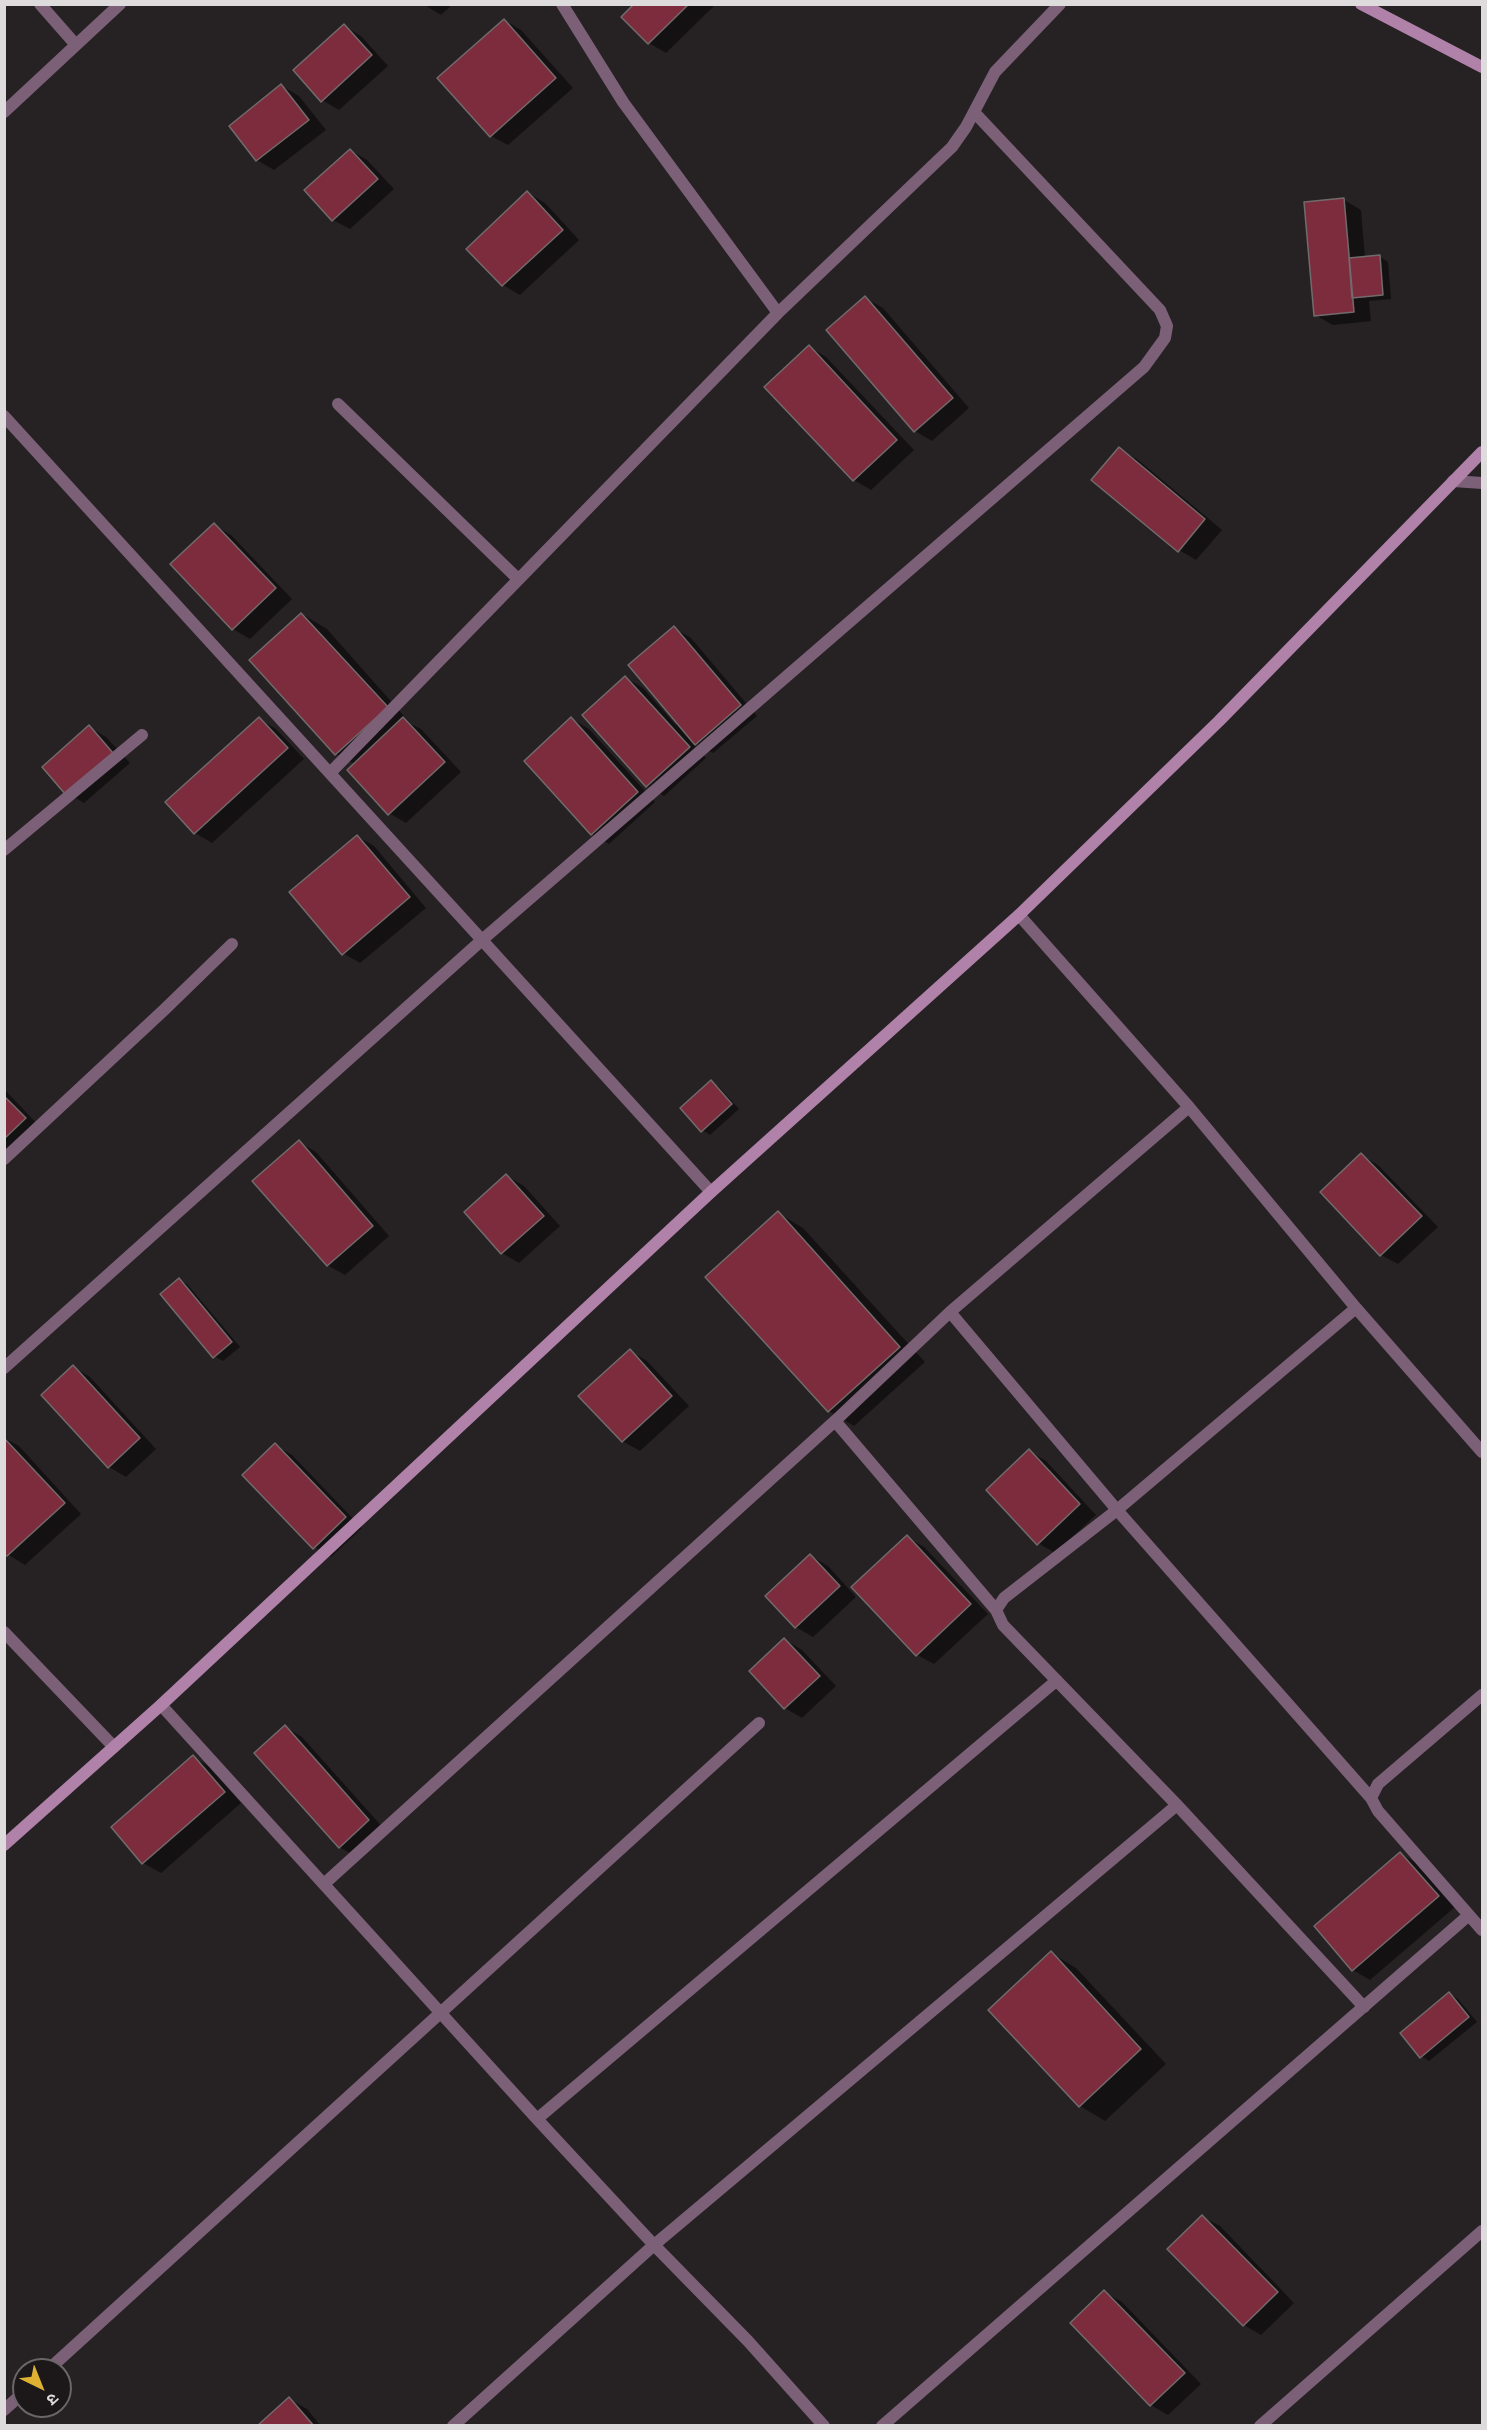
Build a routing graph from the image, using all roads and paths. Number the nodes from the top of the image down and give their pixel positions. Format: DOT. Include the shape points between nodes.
graph roads {
  1 [pos="40,4"];
  2 [pos="120,4"];
  3 [pos="562,4"];
  4 [pos="1060,4"];
  5 [pos="1361,4"];
  6 [pos="76,45"];
  7 [pos="1482,68"];
  8 [pos="4,112"];
  9 [pos="974,112"];
  10 [pos="778,313"];
  11 [pos="338,404"];
  12 [pos="4,416"];
  13 [pos="1482,452"];
  14 [pos="1453,481"];
  15 [pos="1482,483"];
  16 [pos="518,579"];
  17 [pos="142,735"];
  18 [pos="331,772"];
  19 [pos="4,850"];
  20 [pos="1019,915"];
  21 [pos="482,940"];
  22 [pos="232,944"];
  23 [pos="1189,1107"];
  24 [pos="4,1158"];
  25 [pos="711,1192"];
  26 [pos="1356,1308"];
  27 [pos="950,1312"];
  28 [pos="4,1368"];
  29 [pos="835,1421"];
  30 [pos="1482,1452"];
  31 [pos="1116,1510"];
  32 [pos="996,1610"];
  33 [pos="4,1632"];
  34 [pos="1056,1681"];
  35 [pos="1482,1695"];
  36 [pos="161,1705"];
  37 [pos="759,1723"];
  38 [pos="114,1747"];
  39 [pos="1371,1798"];
  40 [pos="1177,1805"];
  41 [pos="4,1845"];
  42 [pos="324,1884"];
  43 [pos="1468,1915"];
  44 [pos="1482,1930"];
  45 [pos="1364,2007"];
  46 [pos="441,2014"];
  47 [pos="537,2119"];
  48 [pos="1482,2231"];
  49 [pos="654,2245"];
  50 [pos="61,2358"];
  51 [pos="453,2426"];
  52 [pos="824,2426"];
  53 [pos="882,2426"];
  54 [pos="1260,2426"];
  1 -- 6 [label="street"];
  2 -- 6 [label="street"];
  3 -- 10 [label="street" via="623,102"];
  4 -- 9 [label="street" via="995,72"];
  5 -- 7 [label="street"];
  6 -- 8 [label="street"];
  9 -- 10 [label="street" via="952,147"];
  9 -- 21 [label="street" via="1160,310 1167,326 1165,338 1144,367"];
  10 -- 16 [label="street"];
  11 -- 16 [label="street"];
  12 -- 18 [label="street"];
  13 -- 14 [label="street"];
  14 -- 15 [label="street"];
  14 -- 20 [label="street" via="1219,721"];
  16 -- 18 [label="street"];
  17 -- 19 [label="street"];
  18 -- 21 [label="street"];
  20 -- 23 [label="street"];
  20 -- 25 [label="street"];
  21 -- 25 [label="street"];
  21 -- 28 [label="street"];
  22 -- 24 [label="street"];
  23 -- 26 [label="street"];
  23 -- 27 [label="street"];
  25 -- 36 [label="street"];
  26 -- 30 [label="street"];
  26 -- 31 [label="street"];
  27 -- 29 [label="street"];
  27 -- 31 [label="street"];
  29 -- 32 [label="street"];
  29 -- 42 [label="street"];
  31 -- 32 [label="street" via="1004,1598"];
  31 -- 39 [label="street"];
  32 -- 34 [label="street" via="1003,1624"];
  33 -- 38 [label="street"];
  34 -- 40 [label="street"];
  34 -- 47 [label="street"];
  35 -- 39 [label="street" via="1378,1784"];
  36 -- 38 [label="street"];
  36 -- 42 [label="street"];
  37 -- 46 [label="street"];
  38 -- 41 [label="street"];
  39 -- 43 [label="street"];
  40 -- 45 [label="street"];
  40 -- 49 [label="street"];
  42 -- 46 [label="street"];
  43 -- 44 [label="street"];
  43 -- 45 [label="street"];
  45 -- 53 [label="street"];
  46 -- 47 [label="street"];
  46 -- 50 [label="street"];
  47 -- 49 [label="street"];
  48 -- 54 [label="street"];
  49 -- 51 [label="street"];
  49 -- 52 [label="street"];
}
